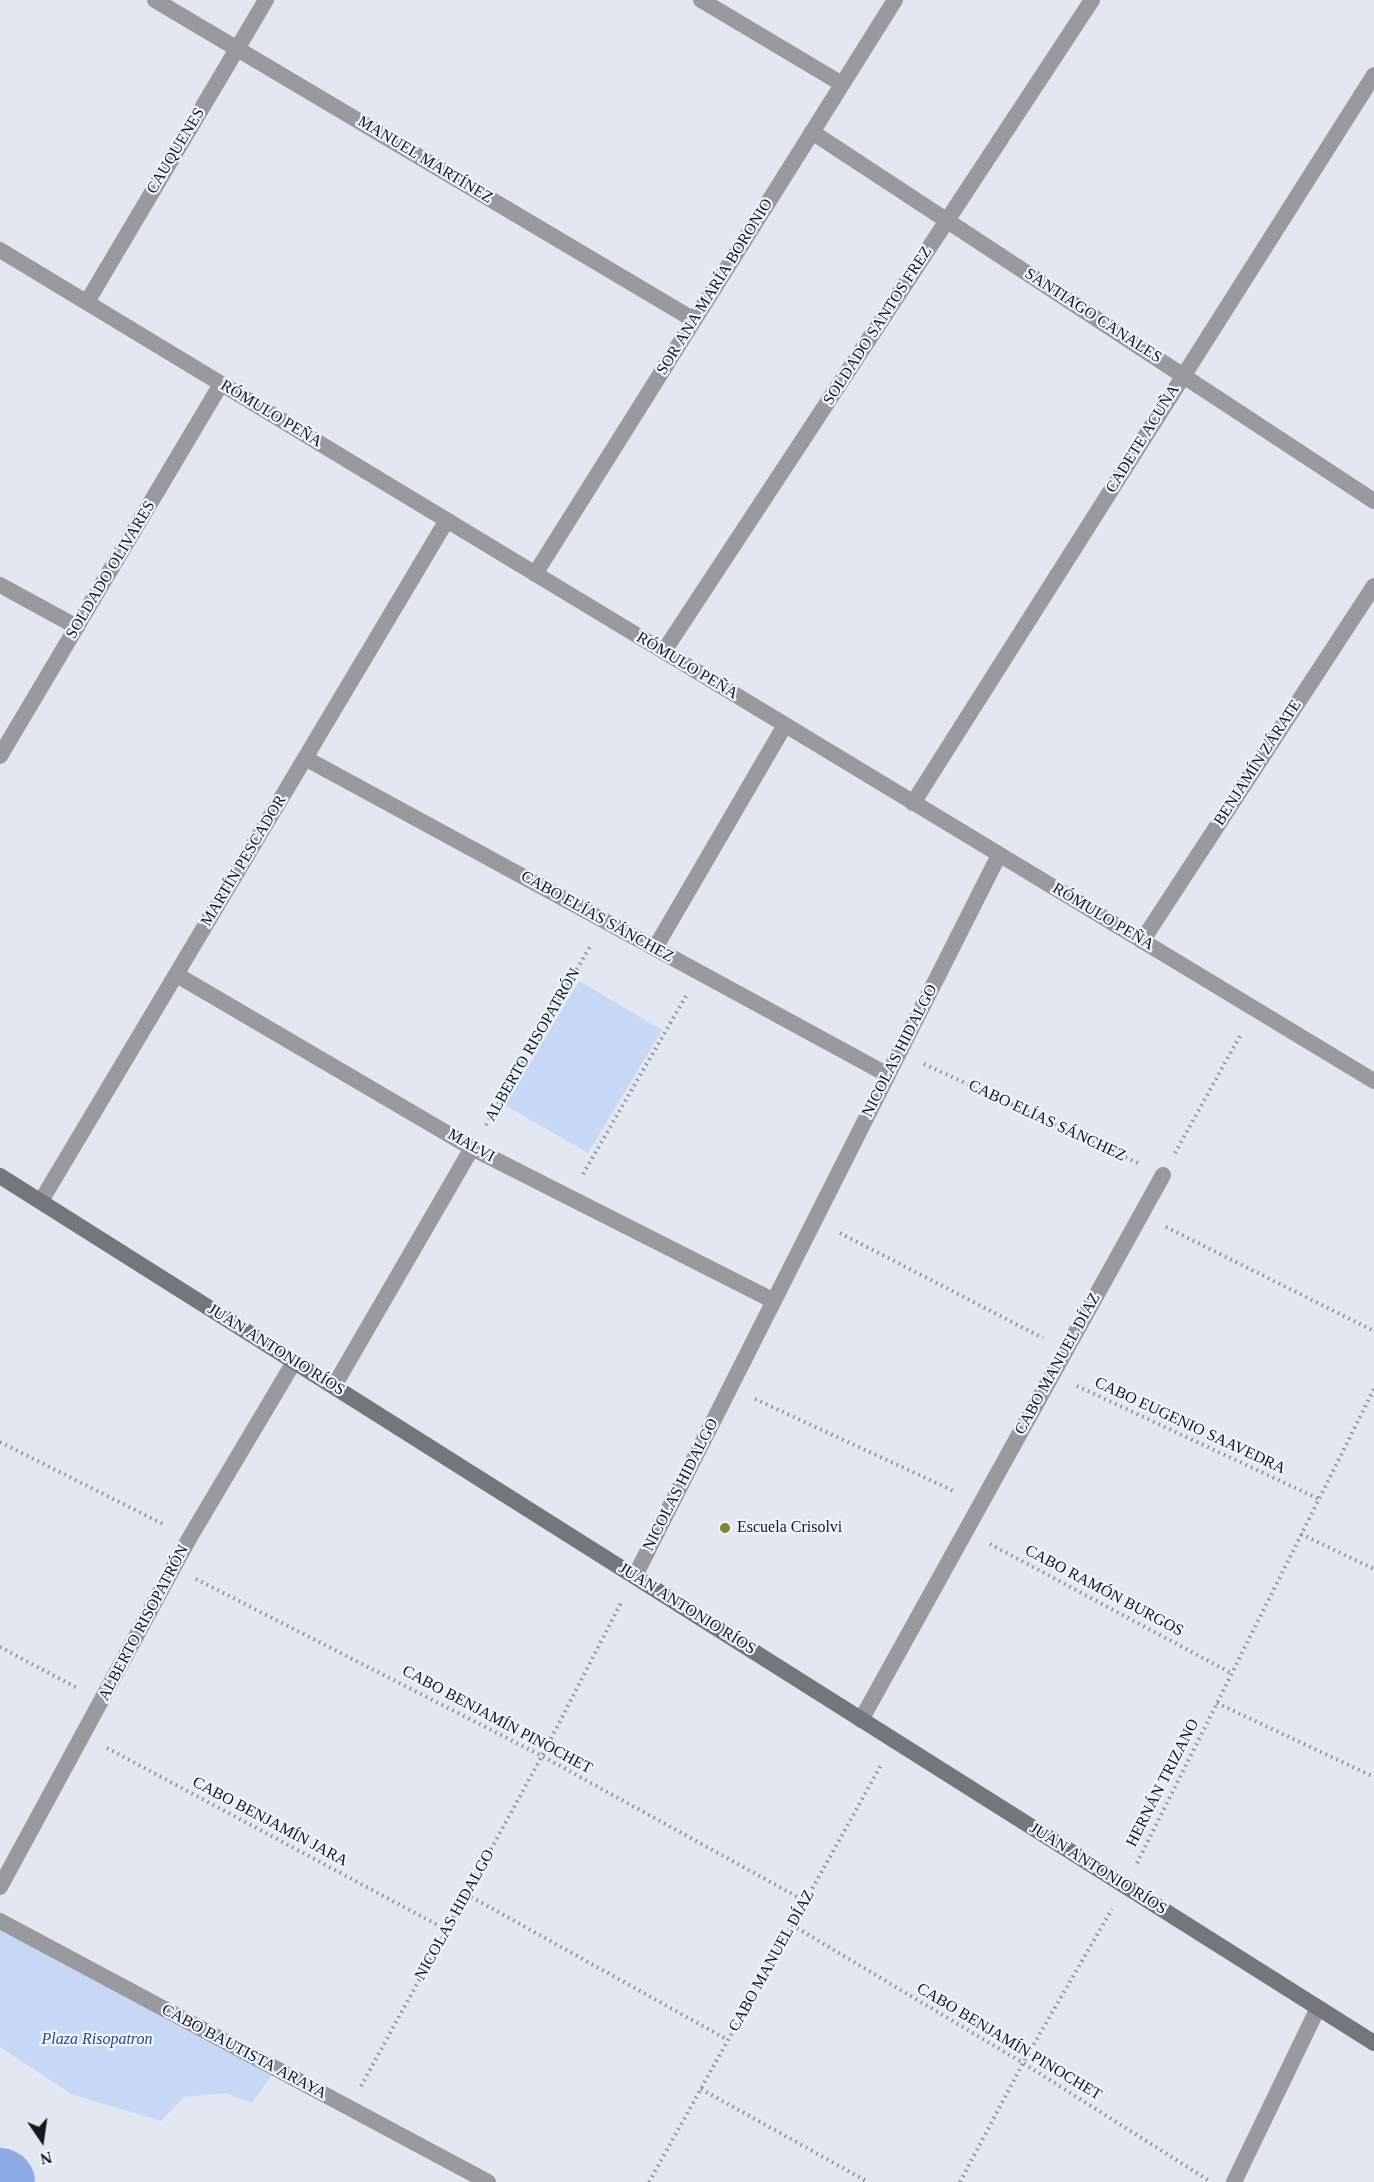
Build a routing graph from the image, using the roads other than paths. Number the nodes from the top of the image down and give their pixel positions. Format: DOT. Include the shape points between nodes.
graph roads {
  1 [pos="155,0"];
  2 [pos="266,0"];
  3 [pos="701,0"];
  4 [pos="895,0"];
  5 [pos="1092,0"];
  6 [pos="237,49"];
  7 [pos="1374,75"];
  8 [pos="842,84"];
  9 [pos="812,132"];
  10 [pos="947,221"];
  11 [pos="0,250"];
  12 [pos="87,302"];
  13 [pos="694,320"];
  14 [pos="1183,375"];
  15 [pos="221,384"];
  16 [pos="1374,501"];
  17 [pos="447,520"];
  18 [pos="535,574"];
  19 [pos="0,585"];
  20 [pos="1374,586"];
  21 [pos="77,627"];
  22 [pos="664,651"];
  23 [pos="785,725"];
  24 [pos="0,756"];
  25 [pos="305,758"];
  26 [pos="913,803"];
  27 [pos="999,855"];
  28 [pos="1142,941"];
  29 [pos="655,948"];
  30 [pos="177,975"];
  31 [pos="888,1075"];
  32 [pos="1374,1081"];
  33 [pos="472,1148"];
  34 [pos="1163,1175"];
  35 [pos="0,1176"];
  36 [pos="41,1201"];
  37 [pos="774,1301"];
  38 [pos="294,1362"];
  39 [pos="334,1386"];
  40 [pos="635,1576"];
  41 [pos="861,1720"];
  42 [pos="0,1887"];
  43 [pos="0,1921"];
  44 [pos="1318,2008"];
  45 [pos="1374,2043"];
  46 [pos="488,2182"];
  47 [pos="1234,2182"];
  1 -- 6 [label="street, MANUEL MARTÍNEZ"];
  2 -- 6 [label="street, CAUQUENES"];
  3 -- 8 [label="street"];
  4 -- 8 [label="street, SOR ANA MARÍA BORONIO"];
  5 -- 10 [label="street, SOLDADO SANTOS FREZ"];
  6 -- 12 [label="street, CAUQUENES"];
  6 -- 13 [label="street, MANUEL MARTÍNEZ"];
  7 -- 14 [label="street, CADETE ACUÑA"];
  8 -- 9 [label="street, SOR ANA MARÍA BORONIO"];
  9 -- 10 [label="street, SANTIAGO CANALES"];
  9 -- 13 [label="street, SOR ANA MARÍA BORONIO"];
  10 -- 14 [label="street, SANTIAGO CANALES"];
  10 -- 22 [label="street, SOLDADO SANTOS FREZ"];
  11 -- 12 [label="street, RÓMULO PEÑA"];
  12 -- 15 [label="street, RÓMULO PEÑA"];
  13 -- 18 [label="street, SOR ANA MARÍA BORONIO"];
  14 -- 16 [label="street, SANTIAGO CANALES"];
  14 -- 26 [label="street, CADETE ACUÑA"];
  15 -- 17 [label="street, RÓMULO PEÑA"];
  15 -- 21 [label="street, SOLDADO OLIVARES"];
  17 -- 18 [label="street, RÓMULO PEÑA"];
  17 -- 25 [label="street, MARTÍN PESCADOR"];
  18 -- 22 [label="street, RÓMULO PEÑA"];
  19 -- 21 [label="street"];
  20 -- 28 [label="street, BENJAMÍN ZÁRATE"];
  21 -- 24 [label="street, SOLDADO OLIVARES"];
  22 -- 23 [label="street, RÓMULO PEÑA"];
  23 -- 26 [label="street, RÓMULO PEÑA"];
  23 -- 29 [label="street"];
  25 -- 29 [label="street, CABO ELÍAS SÁNCHEZ"];
  25 -- 30 [label="street, MARTÍN PESCADOR"];
  26 -- 27 [label="street, RÓMULO PEÑA"];
  27 -- 28 [label="street, RÓMULO PEÑA"];
  27 -- 31 [label="street, NICOLAS HIDALGO"];
  28 -- 32 [label="street, RÓMULO PEÑA"];
  29 -- 31 [label="street, CABO ELÍAS SÁNCHEZ"];
  30 -- 33 [label="street, MALVI"];
  30 -- 36 [label="street, MARTÍN PESCADOR"];
  31 -- 37 [label="street, NICOLAS HIDALGO"];
  33 -- 37 [label="street, MALVI"];
  33 -- 39 [label="street"];
  34 -- 41 [label="street, CABO MANUEL DÍAZ"];
  35 -- 36 [label="main road, JUAN ANTONIO RÍOS"];
  36 -- 38 [label="main road, JUAN ANTONIO RÍOS"];
  37 -- 40 [label="street, NICOLAS HIDALGO"];
  38 -- 39 [label="main road, JUAN ANTONIO RÍOS"];
  38 -- 42 [label="street, ALBERTO RISOPATRÓN" via="190,1538"];
  39 -- 40 [label="main road, JUAN ANTONIO RÍOS"];
  40 -- 41 [label="main road, JUAN ANTONIO RÍOS"];
  41 -- 44 [label="main road, JUAN ANTONIO RÍOS"];
  43 -- 46 [label="street, CABO BAUTISTA ARAYA"];
  44 -- 45 [label="main road, JUAN ANTONIO RÍOS"];
  44 -- 47 [label="street"];
}
